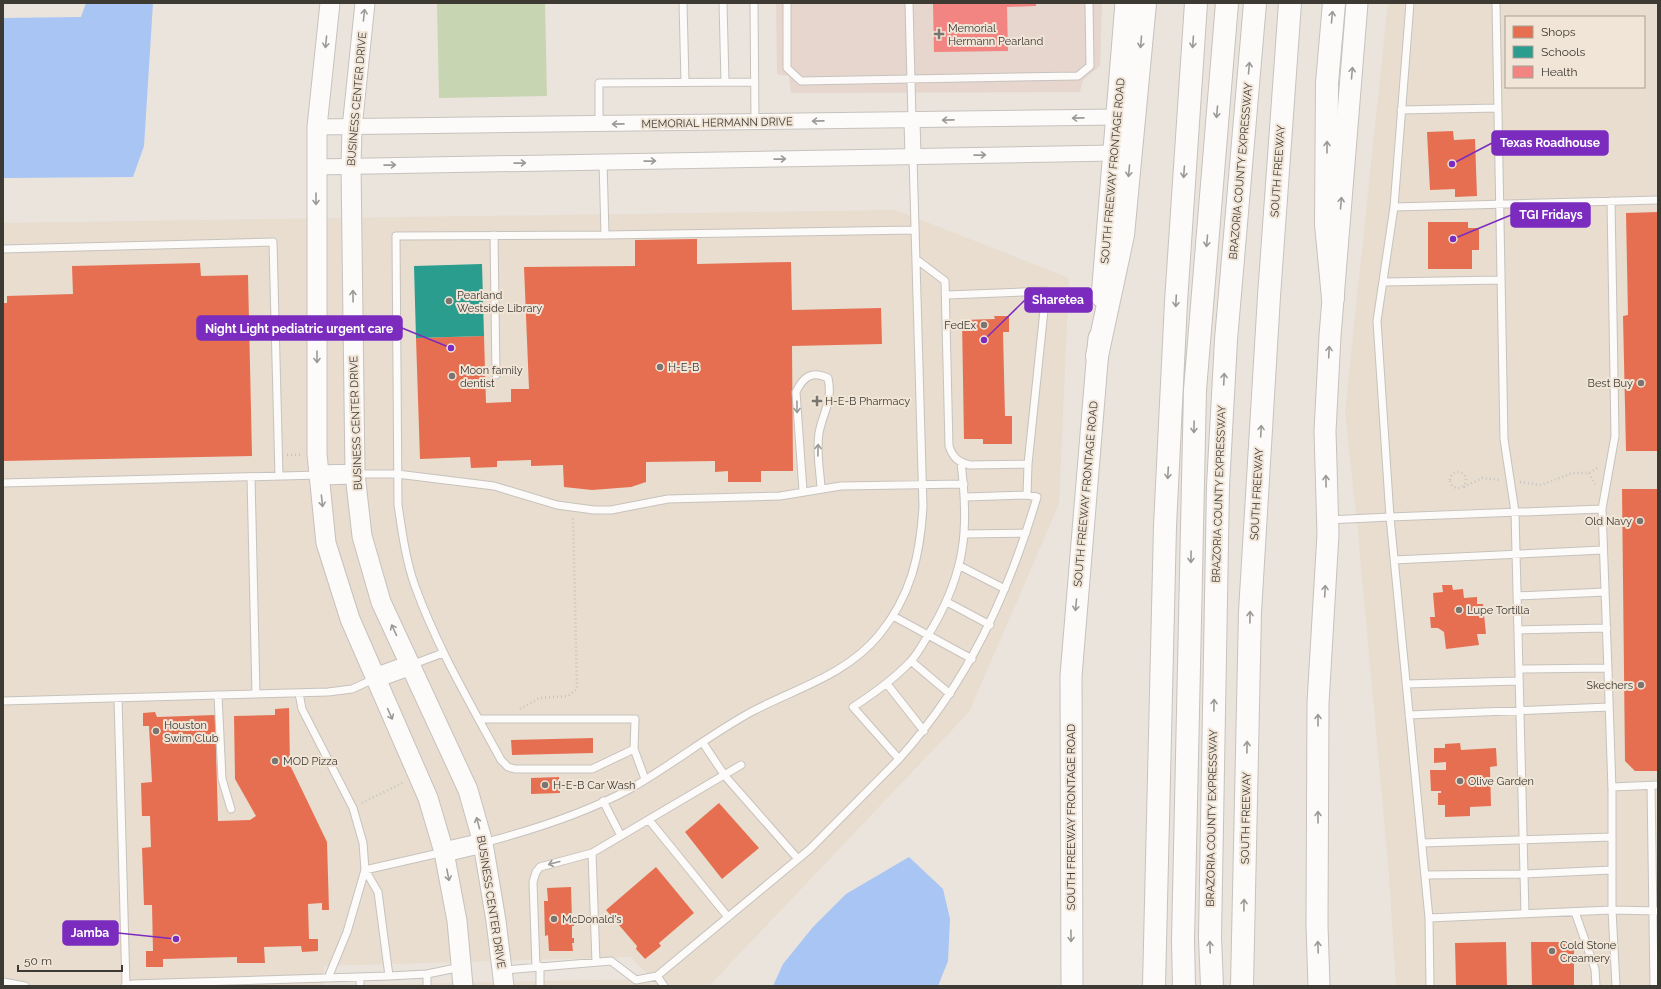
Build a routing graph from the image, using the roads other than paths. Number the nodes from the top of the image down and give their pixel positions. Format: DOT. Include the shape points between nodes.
graph roads {
  1 [pos="330,3"];
  2 [pos="365,3"];
  3 [pos="684,3"];
  4 [pos="723,3"];
  5 [pos="754,3"];
  6 [pos="787,3"];
  7 [pos="909,3"];
  8 [pos="1089,3"];
  9 [pos="1126,3"];
  10 [pos="1145,3"];
  11 [pos="1196,3"];
  12 [pos="1227,3"];
  13 [pos="1255,3"];
  14 [pos="1290,3"];
  15 [pos="1334,3"];
  16 [pos="1358,3"];
  17 [pos="1410,3"];
  18 [pos="1496,3"];
  19 [pos="911,78"];
  20 [pos="686,82"];
  21 [pos="725,82"];
  22 [pos="755,82"];
  23 [pos="1497,108"];
  24 [pos="1401,110"];
  25 [pos="1117,117"];
  26 [pos="912,120"];
  27 [pos="755,122"];
  28 [pos="599,124"];
  29 [pos="316,127"];
  30 [pos="352,128"];
  31 [pos="1114,153"];
  32 [pos="913,157"];
  33 [pos="603,161"];
  34 [pos="351,165"];
  35 [pos="316,167"];
  36 [pos="1658,200"];
  37 [pos="1611,201"];
  38 [pos="1499,204"];
  39 [pos="1394,207"];
  40 [pos="915,230"];
  41 [pos="605,234"];
  42 [pos="494,236"];
  43 [pos="3,249"];
  44 [pos="916,259"];
  45 [pos="1500,280"];
  46 [pos="1383,282"];
  47 [pos="947,295"];
  48 [pos="1333,298"];
  49 [pos="1097,356"];
  50 [pos="496,375"];
  51 [pos="961,463"];
  52 [pos="1028,464"];
  53 [pos="355,474"];
  54 [pos="397,474"];
  55 [pos="319,475"];
  56 [pos="251,476"];
  57 [pos="279,476"];
  58 [pos="3,483"];
  59 [pos="922,484"];
  60 [pos="964,484"];
  61 [pos="821,488"];
  62 [pos="803,491"];
  63 [pos="1028,495"];
  64 [pos="966,497"];
  65 [pos="1602,509"];
  66 [pos="1515,512"];
  67 [pos="1390,517"];
  68 [pos="1327,520"];
  69 [pos="1026,533"];
  70 [pos="964,534"];
  71 [pos="1603,550"];
  72 [pos="1516,554"];
  73 [pos="1394,560"];
  74 [pos="960,566"];
  75 [pos="1005,589"];
  76 [pos="1605,592"];
  77 [pos="1517,596"];
  78 [pos="947,602"];
  79 [pos="893,616"];
  80 [pos="990,625"];
  81 [pos="1606,628"];
  82 [pos="1518,630"];
  83 [pos="928,635"];
  84 [pos="443,653"];
  85 [pos="972,659"];
  86 [pos="911,661"];
  87 [pos="411,665"];
  88 [pos="1608,668"];
  89 [pos="1519,670"];
  90 [pos="375,678"];
  91 [pos="1519,681"];
  92 [pos="887,684"];
  93 [pos="1406,684"];
  94 [pos="299,693"];
  95 [pos="256,694"];
  96 [pos="950,694"];
  97 [pos="218,695"];
  98 [pos="118,698"];
  99 [pos="3,701"];
  100 [pos="1609,707"];
  101 [pos="1520,712"];
  102 [pos="1409,715"];
  103 [pos="478,719"];
  104 [pos="924,730"];
  105 [pos="703,743"];
  106 [pos="634,749"];
  107 [pos="899,759"];
  108 [pos="741,765"];
  109 [pos="726,776"];
  110 [pos="645,779"];
  111 [pos="1612,786"];
  112 [pos="1654,786"];
  113 [pos="602,801"];
  114 [pos="231,809"];
  115 [pos="649,820"];
  116 [pos="620,836"];
  117 [pos="1612,837"];
  118 [pos="1523,841"];
  119 [pos="483,843"];
  120 [pos="1422,843"];
  121 [pos="444,852"];
  122 [pos="592,853"];
  123 [pos="798,859"];
  124 [pos="365,870"];
  125 [pos="1612,870"];
  126 [pos="1524,874"];
  127 [pos="1425,875"];
  128 [pos="1612,910"];
  129 [pos="1656,911"];
  130 [pos="1575,912"];
  131 [pos="1525,914"];
  132 [pos="728,917"];
  133 [pos="1429,918"];
  134 [pos="596,962"];
  135 [pos="461,967"];
  136 [pos="538,967"];
  137 [pos="427,974"];
  138 [pos="388,976"];
  139 [pos="657,976"];
  140 [pos="360,977"];
  141 [pos="328,978"];
  142 [pos="503,978"];
  143 [pos="3,982"];
  144 [pos="314,982"];
  145 [pos="636,983"];
  146 [pos="174,984"];
  147 [pos="216,984"];
  148 [pos="25,986"];
  149 [pos="125,986"];
  150 [pos="360,986"];
  151 [pos="427,986"];
  152 [pos="463,986"];
  153 [pos="540,986"];
  154 [pos="664,986"];
  155 [pos="1072,986"];
  156 [pos="1154,986"];
  157 [pos="1184,986"];
  158 [pos="1212,986"];
  159 [pos="1242,986"];
  160 [pos="1319,986"];
  161 [pos="1430,986"];
  162 [pos="1596,986"];
  163 [pos="1616,986"];
  164 [pos="1654,986"];
  1 -- 29 [label="street, one-way"];
  30 -- 2 [label="street, BUSINESS CENTER DRIVE, one-way"];
  3 -- 20 [label="lane"];
  4 -- 21 [label="lane"];
  5 -- 22 [label="lane"];
  6 -- 19 [label="lane" via="787,68 801,81"];
  7 -- 19 [label="lane"];
  8 -- 19 [label="lane" via="1090,66 1078,76"];
  9 -- 25 [label="main road, SOUTH FREEWAY FRONTAGE ROAD"];
  10 -- 49 [label="highway, one-way" via="1123,235"];
  11 -- 156 [label="highway, one-way" via="1176,302 1165,526"];
  12 -- 157 [label="highway, one-way" via="1195,390"];
  158 -- 13 [label="highway, BRAZORIA COUNTY EXPRESSWAY, one-way" via="1210,937 1218,486 1226,340"];
  159 -- 14 [label="highway, SOUTH FREEWAY, one-way" via="1250,612"];
  48 -- 15 [label="highway, one-way" via="1326,216 1327,83"];
  48 -- 16 [label="main road, one-way"];
  17 -- 24 [label="lane"];
  18 -- 23 [label="lane"];
  19 -- 26 [label="lane"];
  20 -- 21 [label="lane"];
  20 -- 28 [label="lane" via="599,83"];
  21 -- 22 [label="lane"];
  22 -- 27 [label="lane"];
  23 -- 24 [label="lane"];
  23 -- 38 [label="lane"];
  24 -- 39 [label="lane"];
  25 -- 26 [label="street, MEMORIAL HERMANN DRIVE, one-way"];
  25 -- 31 [label="main road, SOUTH FREEWAY FRONTAGE ROAD"];
  26 -- 27 [label="street, MEMORIAL HERMANN DRIVE, one-way"];
  26 -- 32 [label="street"];
  27 -- 28 [label="street, MEMORIAL HERMANN DRIVE, one-way"];
  28 -- 30 [label="street, MEMORIAL HERMANN DRIVE"];
  29 -- 30 [label="street, MEMORIAL HERMANN DRIVE"];
  29 -- 35 [label="street"];
  30 -- 34 [label="street, BUSINESS CENTER DRIVE"];
  32 -- 31 [label="street, one-way"];
  31 -- 49 [label="main road, SOUTH FREEWAY FRONTAGE ROAD"];
  33 -- 32 [label="street, one-way"];
  32 -- 40 [label="lane"];
  34 -- 33 [label="street, one-way"];
  33 -- 41 [label="lane"];
  34 -- 35 [label="street"];
  53 -- 34 [label="street, BUSINESS CENTER DRIVE, one-way"];
  35 -- 55 [label="street, one-way"];
  36 -- 37 [label="lane"];
  37 -- 38 [label="lane"];
  37 -- 65 [label="lane" via="1615,436"];
  38 -- 39 [label="lane"];
  38 -- 45 [label="lane"];
  39 -- 46 [label="lane"];
  40 -- 41 [label="lane"];
  40 -- 44 [label="lane"];
  41 -- 42 [label="lane"];
  42 -- 50 [label="lane"];
  42 -- 54 [label="lane" via="396,236"];
  43 -- 57 [label="lane" via="273,242"];
  44 -- 47 [label="lane" via="945,281"];
  44 -- 59 [label="lane"];
  45 -- 46 [label="lane"];
  45 -- 66 [label="lane" via="1504,439"];
  46 -- 67 [label="lane" via="1377,321"];
  47 -- 51 [label="lane" via="949,446 952,455"];
  47 -- 52 [label="lane" via="1046,291"];
  68 -- 48 [label="main road, one-way" via="1325,431"];
  49 -- 155 [label="main road, SOUTH FREEWAY FRONTAGE ROAD, one-way" via="1071,676"];
  51 -- 52 [label="lane"];
  51 -- 60 [label="lane"];
  52 -- 63 [label="lane"];
  53 -- 54 [label="lane"];
  53 -- 55 [label="street"];
  87 -- 53 [label="street, BUSINESS CENTER DRIVE, one-way" via="381,602 362,536"];
  54 -- 62 [label="lane" via="494,486 573,508 611,510 668,499 780,496"];
  54 -- 84 [label="lane" via="402,532 414,585"];
  55 -- 57 [label="lane"];
  55 -- 90 [label="street, one-way" via="326,543 350,619"];
  56 -- 57 [label="lane"];
  56 -- 58 [label="lane"];
  56 -- 95 [label="lane"];
  59 -- 60 [label="lane"];
  59 -- 61 [label="lane"];
  59 -- 79 [label="lane" via="922,535 917,562 909,586"];
  60 -- 64 [label="lane"];
  61 -- 62 [label="lane"];
  61 -- 62 [label="lane, one-way" via="818,444 821,422 830,393 828,378 821,374 802,380 796,392"];
  63 -- 64 [label="lane"];
  63 -- 69 [label="lane" via="1037,497"];
  64 -- 70 [label="lane"];
  65 -- 66 [label="lane"];
  65 -- 71 [label="lane"];
  66 -- 67 [label="lane"];
  66 -- 72 [label="lane"];
  67 -- 68 [label="lane"];
  67 -- 73 [label="lane"];
  160 -- 68 [label="main road, one-way" via="1318,703"];
  69 -- 70 [label="lane"];
  69 -- 75 [label="lane"];
  70 -- 74 [label="lane"];
  71 -- 72 [label="lane"];
  71 -- 76 [label="lane"];
  72 -- 73 [label="lane"];
  72 -- 77 [label="lane"];
  73 -- 93 [label="lane"];
  74 -- 75 [label="lane"];
  74 -- 78 [label="lane"];
  75 -- 80 [label="lane"];
  76 -- 77 [label="lane"];
  76 -- 81 [label="lane"];
  77 -- 82 [label="lane"];
  78 -- 80 [label="lane"];
  78 -- 83 [label="lane"];
  79 -- 83 [label="lane"];
  79 -- 105 [label="lane" via="866,649 840,670 753,711"];
  80 -- 85 [label="lane"];
  81 -- 82 [label="lane"];
  81 -- 88 [label="lane"];
  82 -- 89 [label="lane"];
  83 -- 85 [label="lane"];
  83 -- 86 [label="lane"];
  84 -- 87 [label="lane"];
  84 -- 103 [label="lane"];
  85 -- 96 [label="lane"];
  86 -- 92 [label="lane"];
  86 -- 96 [label="lane"];
  87 -- 90 [label="street"];
  119 -- 87 [label="street, BUSINESS CENTER DRIVE, one-way" via="468,790"];
  88 -- 89 [label="lane"];
  88 -- 100 [label="lane"];
  89 -- 91 [label="lane"];
  90 -- 94 [label="lane" via="352,689"];
  90 -- 121 [label="street, one-way" via="428,798"];
  91 -- 93 [label="lane"];
  91 -- 101 [label="lane"];
  92 -- 104 [label="lane"];
  92 -- 107 [label="lane" via="852,707"];
  93 -- 102 [label="lane"];
  94 -- 95 [label="lane"];
  94 -- 124 [label="lane" via="302,710 353,808 363,843"];
  95 -- 97 [label="lane"];
  96 -- 104 [label="lane"];
  97 -- 98 [label="lane"];
  97 -- 114 [label="lane" via="222,779"];
  98 -- 99 [label="lane"];
  98 -- 149 [label="lane"];
  100 -- 101 [label="lane"];
  100 -- 111 [label="lane"];
  101 -- 102 [label="lane"];
  101 -- 118 [label="lane"];
  102 -- 120 [label="lane"];
  103 -- 106 [label="lane" via="635,719"];
  103 -- 106 [label="lane" via="501,760 514,769 592,769"];
  104 -- 107 [label="lane"];
  105 -- 109 [label="lane"];
  105 -- 110 [label="lane"];
  106 -- 110 [label="lane"];
  107 -- 123 [label="lane"];
  108 -- 109 [label="lane"];
  109 -- 115 [label="lane"];
  109 -- 123 [label="lane"];
  110 -- 113 [label="lane"];
  111 -- 112 [label="lane"];
  111 -- 117 [label="lane"];
  112 -- 129 [label="lane"];
  113 -- 116 [label="lane"];
  113 -- 119 [label="lane" via="527,832"];
  115 -- 116 [label="lane"];
  115 -- 132 [label="lane"];
  116 -- 122 [label="lane"];
  117 -- 118 [label="lane"];
  117 -- 125 [label="lane"];
  118 -- 120 [label="lane"];
  118 -- 126 [label="lane"];
  119 -- 121 [label="street"];
  119 -- 142 [label="street, BUSINESS CENTER DRIVE"];
  120 -- 127 [label="lane"];
  121 -- 124 [label="lane"];
  121 -- 135 [label="street, one-way" via="457,921"];
  122 -- 134 [label="lane"];
  122 -- 136 [label="lane, one-way" via="540,867 536,872 533,882"];
  123 -- 132 [label="lane"];
  124 -- 138 [label="lane" via="378,892"];
  124 -- 141 [label="lane" via="347,932"];
  125 -- 126 [label="lane"];
  125 -- 128 [label="lane"];
  126 -- 127 [label="lane"];
  126 -- 131 [label="lane"];
  127 -- 133 [label="lane"];
  128 -- 129 [label="lane"];
  128 -- 130 [label="lane"];
  128 -- 163 [label="lane"];
  129 -- 164 [label="lane"];
  130 -- 131 [label="lane"];
  130 -- 162 [label="lane" via="1595,969"];
  131 -- 133 [label="lane"];
  132 -- 139 [label="lane"];
  133 -- 161 [label="lane"];
  134 -- 136 [label="lane"];
  134 -- 145 [label="lane" via="611,961"];
  135 -- 137 [label="lane"];
  135 -- 152 [label="street"];
  136 -- 142 [label="lane"];
  136 -- 153 [label="lane"];
  137 -- 138 [label="lane"];
  137 -- 151 [label="lane"];
  138 -- 140 [label="lane"];
  139 -- 145 [label="lane"];
  139 -- 154 [label="lane"];
  140 -- 141 [label="lane"];
  140 -- 150 [label="lane"];
  141 -- 144 [label="lane"];
  143 -- 148 [label="lane"];
  144 -- 147 [label="lane"];
  146 -- 147 [label="lane"];
  146 -- 149 [label="lane"];
}
